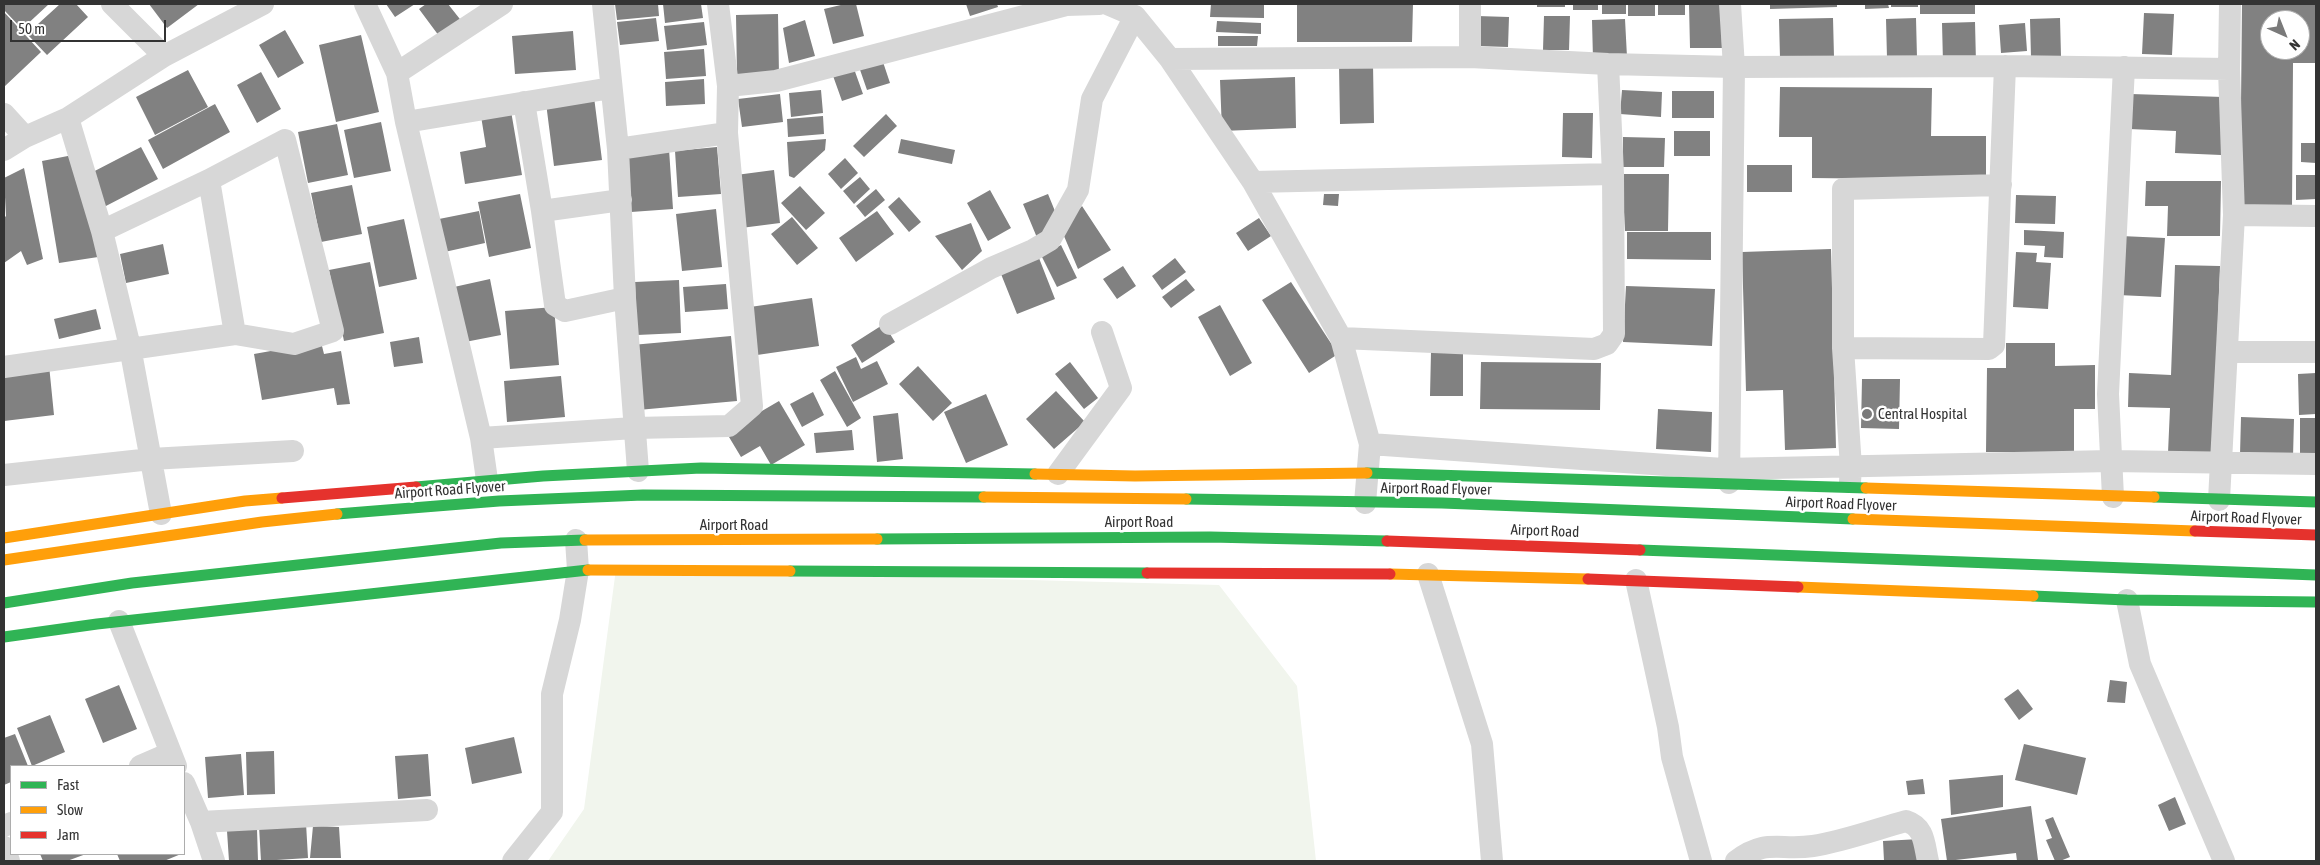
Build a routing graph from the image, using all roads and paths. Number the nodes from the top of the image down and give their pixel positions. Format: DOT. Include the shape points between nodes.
graph roads {
  1 [pos="112,4"];
  2 [pos="365,4"];
  3 [pos="502,4"];
  4 [pos="603,4"];
  5 [pos="718,4"];
  6 [pos="1066,4"];
  7 [pos="1100,4"];
  8 [pos="1107,4"];
  9 [pos="1470,4"];
  10 [pos="1730,4"];
  11 [pos="2230,4"];
  12 [pos="248,7"];
  13 [pos="1135,16"];
  14 [pos="164,56"];
  15 [pos="1470,56"];
  16 [pos="1170,59"];
  17 [pos="1608,64"];
  18 [pos="2005,66"];
  19 [pos="1734,67"];
  20 [pos="2124,67"];
  21 [pos="2229,70"];
  22 [pos="397,73"];
  23 [pos="728,86"];
  24 [pos="611,88"];
  25 [pos="524,102"];
  26 [pos="4,114"];
  27 [pos="68,118"];
  28 [pos="406,122"];
  29 [pos="727,133"];
  30 [pos="25,137"];
  31 [pos="618,149"];
  32 [pos="4,150"];
  33 [pos="1613,174"];
  34 [pos="209,180"];
  35 [pos="1254,182"];
  36 [pos="2001,185"];
  37 [pos="621,200"];
  38 [pos="542,211"];
  39 [pos="2234,215"];
  40 [pos="2316,216"];
  41 [pos="102,231"];
  42 [pos="625,298"];
  43 [pos="890,324"];
  44 [pos="1102,332"];
  45 [pos="235,334"];
  46 [pos="1341,338"];
  47 [pos="130,348"];
  48 [pos="1843,348"];
  49 [pos="2228,352"];
  50 [pos="2316,352"];
  51 [pos="4,367"];
  52 [pos="634,428"];
  53 [pos="481,438"];
  54 [pos="1370,444"];
  55 [pos="293,451"];
  56 [pos="151,459"];
  57 [pos="2111,461"];
  58 [pos="2222,462"];
  59 [pos="2316,464"];
  60 [pos="638,471"];
  61 [pos="1368,473"];
  62 [pos="1058,474"];
  63 [pos="4,475"];
  64 [pos="1729,477"];
  65 [pos="1850,477"];
  66 [pos="487,480"];
  67 [pos="903,484"];
  68 [pos="2113,497"];
  69 [pos="2219,500"];
  70 [pos="2316,502"];
  71 [pos="1365,503"];
  72 [pos="161,514"];
  73 [pos="2316,535"];
  74 [pos="4,538"];
  75 [pos="576,540"];
  76 [pos="4,560"];
  77 [pos="1701,568"];
  78 [pos="578,570"];
  79 [pos="1428,574"];
  80 [pos="2316,575"];
  81 [pos="1636,580"];
  82 [pos="2127,600"];
  83 [pos="2316,602"];
  84 [pos="4,603"];
  85 [pos="119,621"];
  86 [pos="4,637"];
  87 [pos="173,760"];
  88 [pos="146,765"];
  89 [pos="185,785"];
  90 [pos="427,810"];
  91 [pos="202,822"];
  92 [pos="4,847"];
  93 [pos="9,861"];
  94 [pos="214,861"];
  95 [pos="513,861"];
  96 [pos="1492,861"];
  97 [pos="1701,861"];
  98 [pos="1736,861"];
  99 [pos="1928,861"];
  100 [pos="2224,861"];
  1 -- 14 [label="street"];
  2 -- 22 [label="street"];
  3 -- 22 [label="street"];
  4 -- 24 [label="street"];
  5 -- 23 [label="street"];
  6 -- 7 [label="street"];
  6 -- 23 [label="street" via="776,80"];
  8 -- 13 [label="street"];
  9 -- 15 [label="street"];
  10 -- 19 [label="street"];
  11 -- 21 [label="street"];
  12 -- 14 [label="street"];
  13 -- 16 [label="street"];
  13 -- 43 [label="street" via="1092,99 1078,190 1050,240 991,268"];
  14 -- 27 [label="street"];
  15 -- 16 [label="street"];
  15 -- 17 [label="street"];
  16 -- 35 [label="street"];
  17 -- 19 [label="street"];
  17 -- 33 [label="street"];
  18 -- 19 [label="street"];
  18 -- 20 [label="street"];
  18 -- 36 [label="street"];
  19 -- 64 [label="street"];
  20 -- 21 [label="street"];
  20 -- 57 [label="street" via="2108,394"];
  21 -- 39 [label="street"];
  22 -- 28 [label="street"];
  23 -- 29 [label="street"];
  24 -- 25 [label="street"];
  24 -- 31 [label="street"];
  25 -- 28 [label="street"];
  25 -- 38 [label="street"];
  26 -- 30 [label="street"];
  27 -- 30 [label="street"];
  27 -- 41 [label="street"];
  28 -- 53 [label="street"];
  29 -- 31 [label="street"];
  29 -- 52 [label="street" via="752,406 729,426"];
  30 -- 32 [label="street"];
  31 -- 37 [label="street"];
  33 -- 35 [label="street"];
  33 -- 46 [label="street" via="1614,334 1607,344 1594,348"];
  34 -- 41 [label="street"];
  34 -- 45 [label="street"];
  34 -- 45 [label="street" via="285,140 334,331 294,344"];
  35 -- 46 [label="street"];
  36 -- 48 [label="street" via="1992,347"];
  36 -- 48 [label="street" via="1842,189"];
  37 -- 38 [label="street"];
  37 -- 42 [label="street"];
  38 -- 42 [label="street" via="555,305 565,311"];
  39 -- 40 [label="street"];
  39 -- 49 [label="street"];
  41 -- 47 [label="street"];
  42 -- 52 [label="street"];
  44 -- 62 [label="street" via="1121,388"];
  45 -- 47 [label="street"];
  46 -- 54 [label="street"];
  47 -- 51 [label="street"];
  47 -- 56 [label="street"];
  48 -- 65 [label="street"];
  49 -- 50 [label="street"];
  49 -- 58 [label="street"];
  52 -- 53 [label="street"];
  52 -- 60 [label="street"];
  53 -- 66 [label="street"];
  54 -- 61 [label="street"];
  54 -- 64 [label="street"];
  55 -- 56 [label="street"];
  56 -- 63 [label="street"];
  56 -- 72 [label="street"];
  57 -- 58 [label="street"];
  57 -- 65 [label="street"];
  57 -- 68 [label="street"];
  58 -- 59 [label="street"];
  58 -- 69 [label="street"];
  60 -- 66 [label="main road"];
  60 -- 67 [label="main road" via="701,468"];
  61 -- 62 [label="main road"];
  61 -- 64 [label="main road"];
  61 -- 71 [label="street"];
  62 -- 67 [label="main road"];
  64 -- 65 [label="street"];
  65 -- 68 [label="main road"];
  66 -- 72 [label="main road" via="245,501"];
  67 -- 71 [label="main road, Airport Road Flyover"];
  67 -- 76 [label="main road, Airport Road Flyover" via="499,501 262,522"];
  68 -- 69 [label="main road"];
  69 -- 70 [label="main road"];
  71 -- 73 [label="main road, Airport Road Flyover"];
  72 -- 74 [label="main road"];
  75 -- 77 [label="main road, Airport Road" via="1210,537 1466,542"];
  75 -- 78 [label="street"];
  75 -- 84 [label="main road" via="502,543 132,584"];
  77 -- 80 [label="main road" via="1730,554"];
  77 -- 81 [label="main road"];
  77 -- 82 [label="main road"];
  78 -- 79 [label="main road"];
  78 -- 85 [label="main road"];
  78 -- 95 [label="street" via="552,694 552,812"];
  79 -- 81 [label="main road"];
  79 -- 96 [label="street" via="1482,744"];
  81 -- 97 [label="street" via="1672,757"];
  82 -- 83 [label="main road"];
  82 -- 100 [label="street" via="2140,664"];
  85 -- 86 [label="main road"];
  85 -- 87 [label="street"];
  87 -- 88 [label="street"];
  89 -- 91 [label="street"];
  90 -- 91 [label="street"];
  91 -- 94 [label="street"];
  92 -- 93 [label="street"];
  98 -- 99 [label="street" via="1750,851 1768,846 1812,846 1906,821 1915,824 1922,832"];
}
